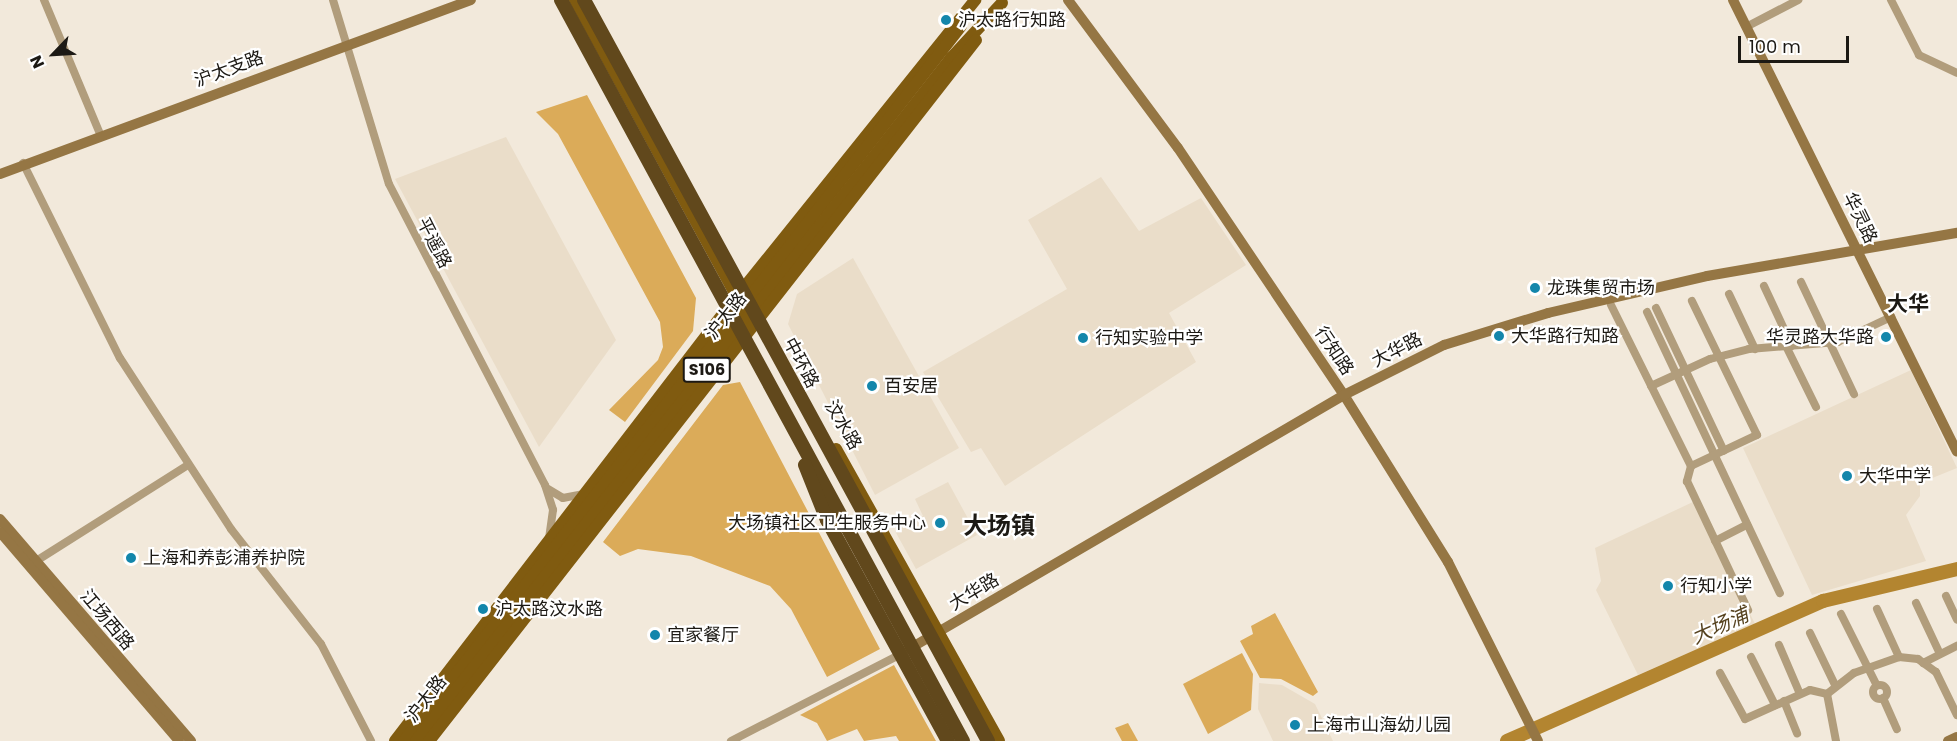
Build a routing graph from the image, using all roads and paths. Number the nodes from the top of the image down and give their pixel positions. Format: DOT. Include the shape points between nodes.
graph roads {
  1 [pos="44,0"];
  2 [pos="333,0"];
  3 [pos="471,0"];
  4 [pos="559,0"];
  5 [pos="567,0"];
  6 [pos="575,0"];
  7 [pos="584,0"];
  8 [pos="589,0"];
  9 [pos="977,0"];
  10 [pos="1068,0"];
  11 [pos="1733,0"];
  12 [pos="1798,0"];
  13 [pos="1891,0"];
  14 [pos="1003,2"];
  15 [pos="1746,27"];
  16 [pos="344,43"];
  17 [pos="1957,73"];
  18 [pos="627,96"];
  19 [pos="651,116"];
  20 [pos="100,134"];
  21 [pos="23,164"];
  22 [pos="681,171"];
  23 [pos="0,174"];
  24 [pos="687,207"];
  25 [pos="1957,233"];
  26 [pos="1858,250"];
  27 [pos="1801,282"];
  28 [pos="1764,286"];
  29 [pos="1729,294"];
  30 [pos="735,300"];
  31 [pos="1692,301"];
  32 [pos="1611,305"];
  33 [pos="1656,308"];
  34 [pos="1647,312"];
  35 [pos="761,317"];
  36 [pos="1891,317"];
  37 [pos="741,339"];
  38 [pos="1830,343"];
  39 [pos="1789,346"];
  40 [pos="1755,349"];
  41 [pos="1719,357"];
  42 [pos="1686,370"];
  43 [pos="1677,374"];
  44 [pos="1651,386"];
  45 [pos="1854,394"];
  46 [pos="1344,395"];
  47 [pos="1816,407"];
  48 [pos="793,435"];
  49 [pos="1724,450"];
  50 [pos="1957,452"];
  51 [pos="1716,455"];
  52 [pos="188,465"];
  53 [pos="1691,466"];
  54 [pos="545,485"];
  55 [pos="583,494"];
  56 [pos="0,519"];
  57 [pos="1747,525"];
  58 [pos="0,532"];
  59 [pos="548,538"];
  60 [pos="1715,541"];
  61 [pos="32,564"];
  62 [pos="1780,593"];
  63 [pos="1946,596"];
  64 [pos="1916,603"];
  65 [pos="1876,609"];
  66 [pos="1749,610"];
  67 [pos="1841,614"];
  68 [pos="1957,620"];
  69 [pos="940,632"];
  70 [pos="1810,633"];
  71 [pos="1779,645"];
  72 [pos="1957,646"];
  73 [pos="909,649"];
  74 [pos="1940,654"];
  75 [pos="1751,657"];
  76 [pos="1899,657"];
  77 [pos="1923,663"];
  78 [pos="1867,667"];
  79 [pos="1720,673"];
  80 [pos="1835,685"];
  81 [pos="1800,694"];
  82 [pos="1827,694"];
  83 [pos="1784,701"];
  84 [pos="1775,705"];
  85 [pos="1957,715"];
  86 [pos="1897,729"];
  87 [pos="1797,734"];
  88 [pos="1957,737"];
  89 [pos="1538,740"];
  90 [pos="179,741"];
  91 [pos="190,741"];
  92 [pos="371,741"];
  93 [pos="395,741"];
  94 [pos="404,741"];
  95 [pos="416,741"];
  96 [pos="429,741"];
  97 [pos="731,741"];
  98 [pos="948,741"];
  99 [pos="957,741"];
  100 [pos="963,741"];
  101 [pos="988,741"];
  102 [pos="999,741"];
  103 [pos="1836,741"];
  104 [pos="1948,741"];
  1 -- 20 [label="street"];
  2 -- 16 [label="street, 平遥路"];
  3 -- 16 [label="street, 沪太支路"];
  4 -- 30 [label="main road, 汶水路"];
  4 -- 100 [label="highway, 中环路"];
  5 -- 30 [label="main road, 汶水路"];
  6 -- 18 [label="main road, 汶水路"];
  7 -- 101 [label="highway, 中环路"];
  8 -- 19 [label="main road, 汶水路"];
  9 -- 30 [label="main road, 沪太路 / S106"];
  9 -- 94 [label="main road, 沪太路 / S106"];
  10 -- 46 [label="street, 行知路" via="1178,148"];
  11 -- 15 [label="street, 华灵路"];
  12 -- 15 [label="street"];
  13 -- 17 [label="street" via="1919,54"];
  14 -- 35 [label="main road, 沪太路 / S106"];
  14 -- 95 [label="main road, 沪太路 / S106" via="951,58"];
  15 -- 26 [label="street, 华灵路"];
  16 -- 20 [label="street, 沪太支路"];
  16 -- 54 [label="street, 平遥路" via="400,207"];
  18 -- 19 [label="main road"];
  18 -- 24 [label="main road, 汶水路"];
  19 -- 22 [label="main road, 汶水路"];
  20 -- 21 [label="street, 沪太支路"];
  21 -- 23 [label="street, 沪太支路"];
  21 -- 52 [label="street" via="105,333"];
  22 -- 24 [label="main road"];
  22 -- 30 [label="main road, 汶水路"];
  24 -- 30 [label="main road, 汶水路"];
  25 -- 26 [label="street, 大华路"];
  26 -- 36 [label="street, 华灵路"];
  26 -- 46 [label="street, 大华路" via="1707,276 1498,326 1444,345"];
  27 -- 38 [label="street"];
  28 -- 39 [label="street"];
  29 -- 40 [label="street"];
  30 -- 35 [label="main road, 汶水路"];
  30 -- 37 [label="main road, 汶水路"];
  30 -- 55 [label="main road, 沪太路 / S106"];
  31 -- 41 [label="street"];
  32 -- 44 [label="street"];
  33 -- 42 [label="street"];
  34 -- 43 [label="street"];
  35 -- 37 [label="main road, 沪太路 / S106"];
  35 -- 69 [label="main road, 汶水路"];
  36 -- 38 [label="street"];
  36 -- 50 [label="street, 华灵路"];
  37 -- 48 [label="main road, 汶水路"];
  37 -- 96 [label="main road, 沪太路 / S106"];
  38 -- 39 [label="street"];
  38 -- 45 [label="street"];
  39 -- 40 [label="street"];
  39 -- 47 [label="street"];
  40 -- 41 [label="street"];
  41 -- 42 [label="street"];
  41 -- 49 [label="street" via="1757,435"];
  42 -- 43 [label="street"];
  42 -- 49 [label="street"];
  43 -- 44 [label="street"];
  43 -- 51 [label="street"];
  44 -- 53 [label="street"];
  46 -- 69 [label="street, 大华路"];
  46 -- 89 [label="street, 行知路" via="1448,562"];
  48 -- 73 [label="main road, 汶水路"];
  48 -- 98 [label="highway" via="827,520"];
  49 -- 51 [label="street"];
  51 -- 53 [label="street"];
  51 -- 57 [label="street"];
  52 -- 61 [label="street"];
  52 -- 92 [label="street" via="321,644"];
  53 -- 60 [label="street" via="1687,482"];
  54 -- 55 [label="street" via="560,497"];
  54 -- 59 [label="street, 平遥路" via="553,513"];
  55 -- 59 [label="main road, 沪太路 / S106"];
  56 -- 61 [label="street, 江场西路"];
  57 -- 60 [label="street"];
  57 -- 62 [label="street"];
  58 -- 61 [label="street, 江场西路"];
  59 -- 93 [label="main road, 沪太路 / S106"];
  60 -- 66 [label="street"];
  61 -- 90 [label="street, 江场西路"];
  61 -- 91 [label="street, 江场西路"];
  63 -- 68 [label="street"];
  64 -- 74 [label="street"];
  65 -- 76 [label="street"];
  67 -- 78 [label="street"];
  69 -- 73 [label="street, 大华路"];
  69 -- 102 [label="main road, 汶水路"];
  70 -- 80 [label="street"];
  71 -- 81 [label="street"];
  72 -- 74 [label="street"];
  73 -- 97 [label="street"];
  73 -- 99 [label="main road, 汶水路"];
  74 -- 77 [label="street"];
  75 -- 84 [label="street"];
  76 -- 77 [label="street"];
  76 -- 78 [label="street"];
  77 -- 85 [label="street" via="1936,672"];
  78 -- 80 [label="street"];
  78 -- 86 [label="street" via="1877,686 1886,690 1883,698"];
  79 -- 84 [label="street" via="1745,719"];
  80 -- 82 [label="street"];
  81 -- 82 [label="street"];
  81 -- 83 [label="street"];
  82 -- 103 [label="street"];
  83 -- 84 [label="street"];
  83 -- 87 [label="street"];
  88 -- 104 [label="street"];
}
